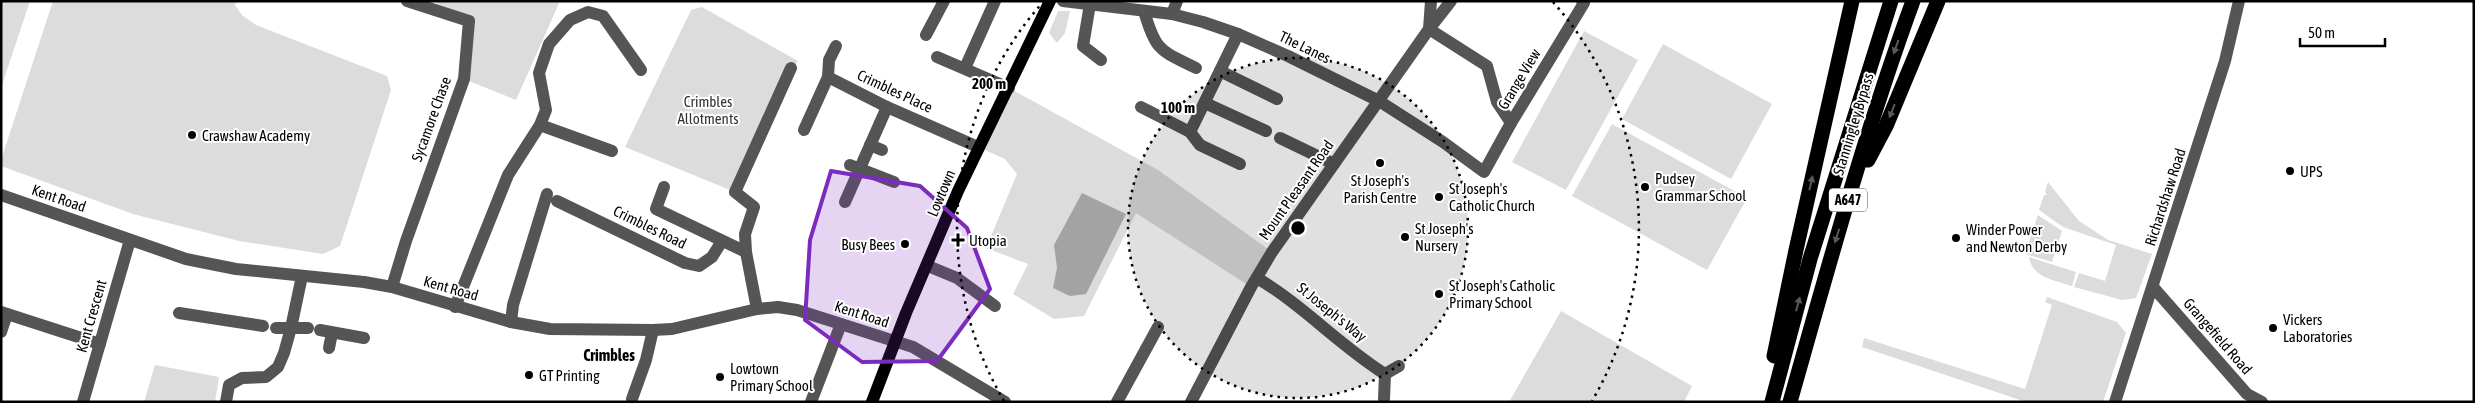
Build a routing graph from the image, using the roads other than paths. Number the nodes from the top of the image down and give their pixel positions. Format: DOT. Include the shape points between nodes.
graph roads {
  1 [pos="407,1"];
  2 [pos="944,1"];
  3 [pos="995,1"];
  4 [pos="1050,1"];
  5 [pos="1063,1"];
  6 [pos="1177,1"];
  7 [pos="1431,1"];
  8 [pos="1451,1"];
  9 [pos="1852,1"];
  10 [pos="1891,1"];
  11 [pos="1913,1"];
  12 [pos="1938,1"];
  13 [pos="2239,1"];
  14 [pos="1583,2"];
  15 [pos="1090,4"];
  16 [pos="436,5"];
  17 [pos="1144,11"];
  18 [pos="1172,14"];
  19 [pos="1429,29"];
  20 [pos="1238,34"];
  21 [pos="926,36"];
  22 [pos="836,46"];
  23 [pos="937,57"];
  24 [pos="1101,60"];
  25 [pos="791,68"];
  26 [pos="964,68"];
  27 [pos="1196,68"];
  28 [pos="641,70"];
  29 [pos="1220,71"];
  30 [pos="828,77"];
  31 [pos="1009,88"];
  32 [pos="1277,99"];
  33 [pos="1379,101"];
  34 [pos="1205,102"];
  35 [pos="887,107"];
  36 [pos="1141,107"];
  37 [pos="1511,123"];
  38 [pos="540,126"];
  39 [pos="804,130"];
  40 [pos="1190,132"];
  41 [pos="1266,132"];
  42 [pos="1280,138"];
  43 [pos="978,147"];
  44 [pos="612,151"];
  45 [pos="1240,164"];
  46 [pos="1334,164"];
  47 [pos="855,167"];
  48 [pos="1484,172"];
  49 [pos="894,182"];
  50 [pos="664,187"];
  51 [pos="1,195"];
  52 [pos="1850,195"];
  53 [pos="845,202"];
  54 [pos="130,240"];
  55 [pos="722,241"];
  56 [pos="746,252"];
  57 [pos="928,266"];
  58 [pos="302,276"];
  59 [pos="1257,278"];
  60 [pos="392,287"];
  61 [pos="2153,288"];
  62 [pos="995,306"];
  63 [pos="456,307"];
  64 [pos="758,309"];
  65 [pos="4,313"];
  66 [pos="179,313"];
  67 [pos="511,322"];
  68 [pos="841,324"];
  69 [pos="1158,327"];
  70 [pos="292,328"];
  71 [pos="320,330"];
  72 [pos="653,330"];
  73 [pos="1,332"];
  74 [pos="364,338"];
  75 [pos="896,341"];
  76 [pos="100,344"];
  77 [pos="329,348"];
  78 [pos="1400,366"];
  79 [pos="1385,374"];
  80 [pos="1384,399"];
  81 [pos="632,400"];
  82 [pos="1192,401"];
  83 [pos="83,402"];
  84 [pos="226,402"];
  85 [pos="812,402"];
  86 [pos="872,402"];
  87 [pos="1004,402"];
  88 [pos="1117,402"];
  89 [pos="1765,402"];
  90 [pos="1772,402"];
  91 [pos="1790,402"];
  92 [pos="2116,402"];
  93 [pos="2262,402"];
  1 -- 16 [label="street, Sycamore Chase"];
  2 -- 21 [label="street"];
  3 -- 26 [label="street"];
  4 -- 31 [label="main road, Lowtown"];
  5 -- 15 [label="street, The Lanes"];
  6 -- 18 [label="street"];
  7 -- 19 [label="street"];
  8 -- 19 [label="street, Mount Pleasant Road"];
  89 -- 9 [label="highway, one-way"];
  90 -- 10 [label="highway, Stanningley Bypass / A647, one-way" via="1810,259"];
  11 -- 52 [label="highway, Stanningley Bypass / A647, one-way"];
  12 -- 52 [label="highway, one-way" via="1886,126"];
  13 -- 61 [label="street, Richardshaw Road" via="2225,61"];
  14 -- 37 [label="street, Grange View"];
  15 -- 17 [label="street, The Lanes"];
  15 -- 24 [label="street" via="1083,46"];
  16 -- 60 [label="street, Sycamore Chase" via="470,21 464,79"];
  17 -- 18 [label="street, The Lanes"];
  17 -- 27 [label="street" via="1150,35 1161,51"];
  18 -- 20 [label="street, The Lanes"];
  19 -- 33 [label="street, Mount Pleasant Road"];
  19 -- 37 [label="street" via="1487,66 1497,102"];
  20 -- 29 [label="street"];
  20 -- 33 [label="street, The Lanes"];
  22 -- 30 [label="street" via="829,60"];
  23 -- 26 [label="street"];
  25 -- 56 [label="street" via="735,192 754,207 745,234"];
  26 -- 31 [label="street"];
  28 -- 38 [label="street" via="603,16 588,12 570,20 549,44 539,73 546,110"];
  29 -- 32 [label="street"];
  29 -- 34 [label="street"];
  30 -- 35 [label="street, Crimbles Place"];
  30 -- 39 [label="street"];
  31 -- 43 [label="main road, Lowtown"];
  33 -- 46 [label="street, Mount Pleasant Road"];
  33 -- 48 [label="street, The Lanes"];
  34 -- 40 [label="street"];
  34 -- 41 [label="street"];
  35 -- 43 [label="street, Crimbles Place"];
  35 -- 47 [label="street" via="876,147"];
  36 -- 40 [label="street"];
  37 -- 48 [label="street, Grange View"];
  38 -- 44 [label="street"];
  38 -- 63 [label="street" via="508,175"];
  40 -- 45 [label="street" via="1200,145"];
  42 -- 46 [label="street"];
  43 -- 57 [label="main road, Lowtown"];
  46 -- 59 [label="street, Mount Pleasant Road"];
  47 -- 49 [label="street"];
  47 -- 53 [label="street"];
  50 -- 55 [label="street" via="656,209"];
  51 -- 54 [label="street, Kent Road"];
  52 -- 91 [label="highway, Stanningley Bypass / A647, one-way"];
  54 -- 58 [label="street, Kent Road" via="186,259 236,269"];
  54 -- 76 [label="street, Kent Crescent"];
  55 -- 56 [label="street"];
  55 -- 67 [label="street, Crimbles Road" via="712,256 699,266 686,263 552,197 513,305"];
  56 -- 64 [label="street"];
  57 -- 62 [label="street" via="956,278"];
  57 -- 75 [label="main road, Lowtown"];
  58 -- 60 [label="street, Kent Road"];
  58 -- 70 [label="street"];
  59 -- 79 [label="street, St Joseph's Way" via="1284,294 1340,343"];
  59 -- 82 [label="street, Mount Pleasant Road"];
  60 -- 63 [label="street, Kent Road"];
  61 -- 92 [label="street, Richardshaw Road"];
  61 -- 93 [label="street, Grangefield Road" via="2247,394"];
  63 -- 67 [label="street, Kent Road"];
  64 -- 68 [label="street, Kent Road" via="778,307 797,310"];
  64 -- 72 [label="street, Kent Road"];
  65 -- 73 [label="street"];
  65 -- 76 [label="street"];
  66 -- 70 [label="street"];
  67 -- 72 [label="street, Kent Road" via="550,329"];
  68 -- 75 [label="street, Kent Road"];
  68 -- 85 [label="street"];
  69 -- 88 [label="street"];
  70 -- 71 [label="street"];
  70 -- 84 [label="street" via="278,367 266,377 242,378 228,385"];
  71 -- 74 [label="street"];
  71 -- 77 [label="street"];
  72 -- 81 [label="street"];
  75 -- 86 [label="main road, Lowtown"];
  75 -- 87 [label="street, Kent Road" via="913,347"];
  76 -- 83 [label="street, Kent Crescent"];
  78 -- 79 [label="street"];
  79 -- 80 [label="street"];
}
